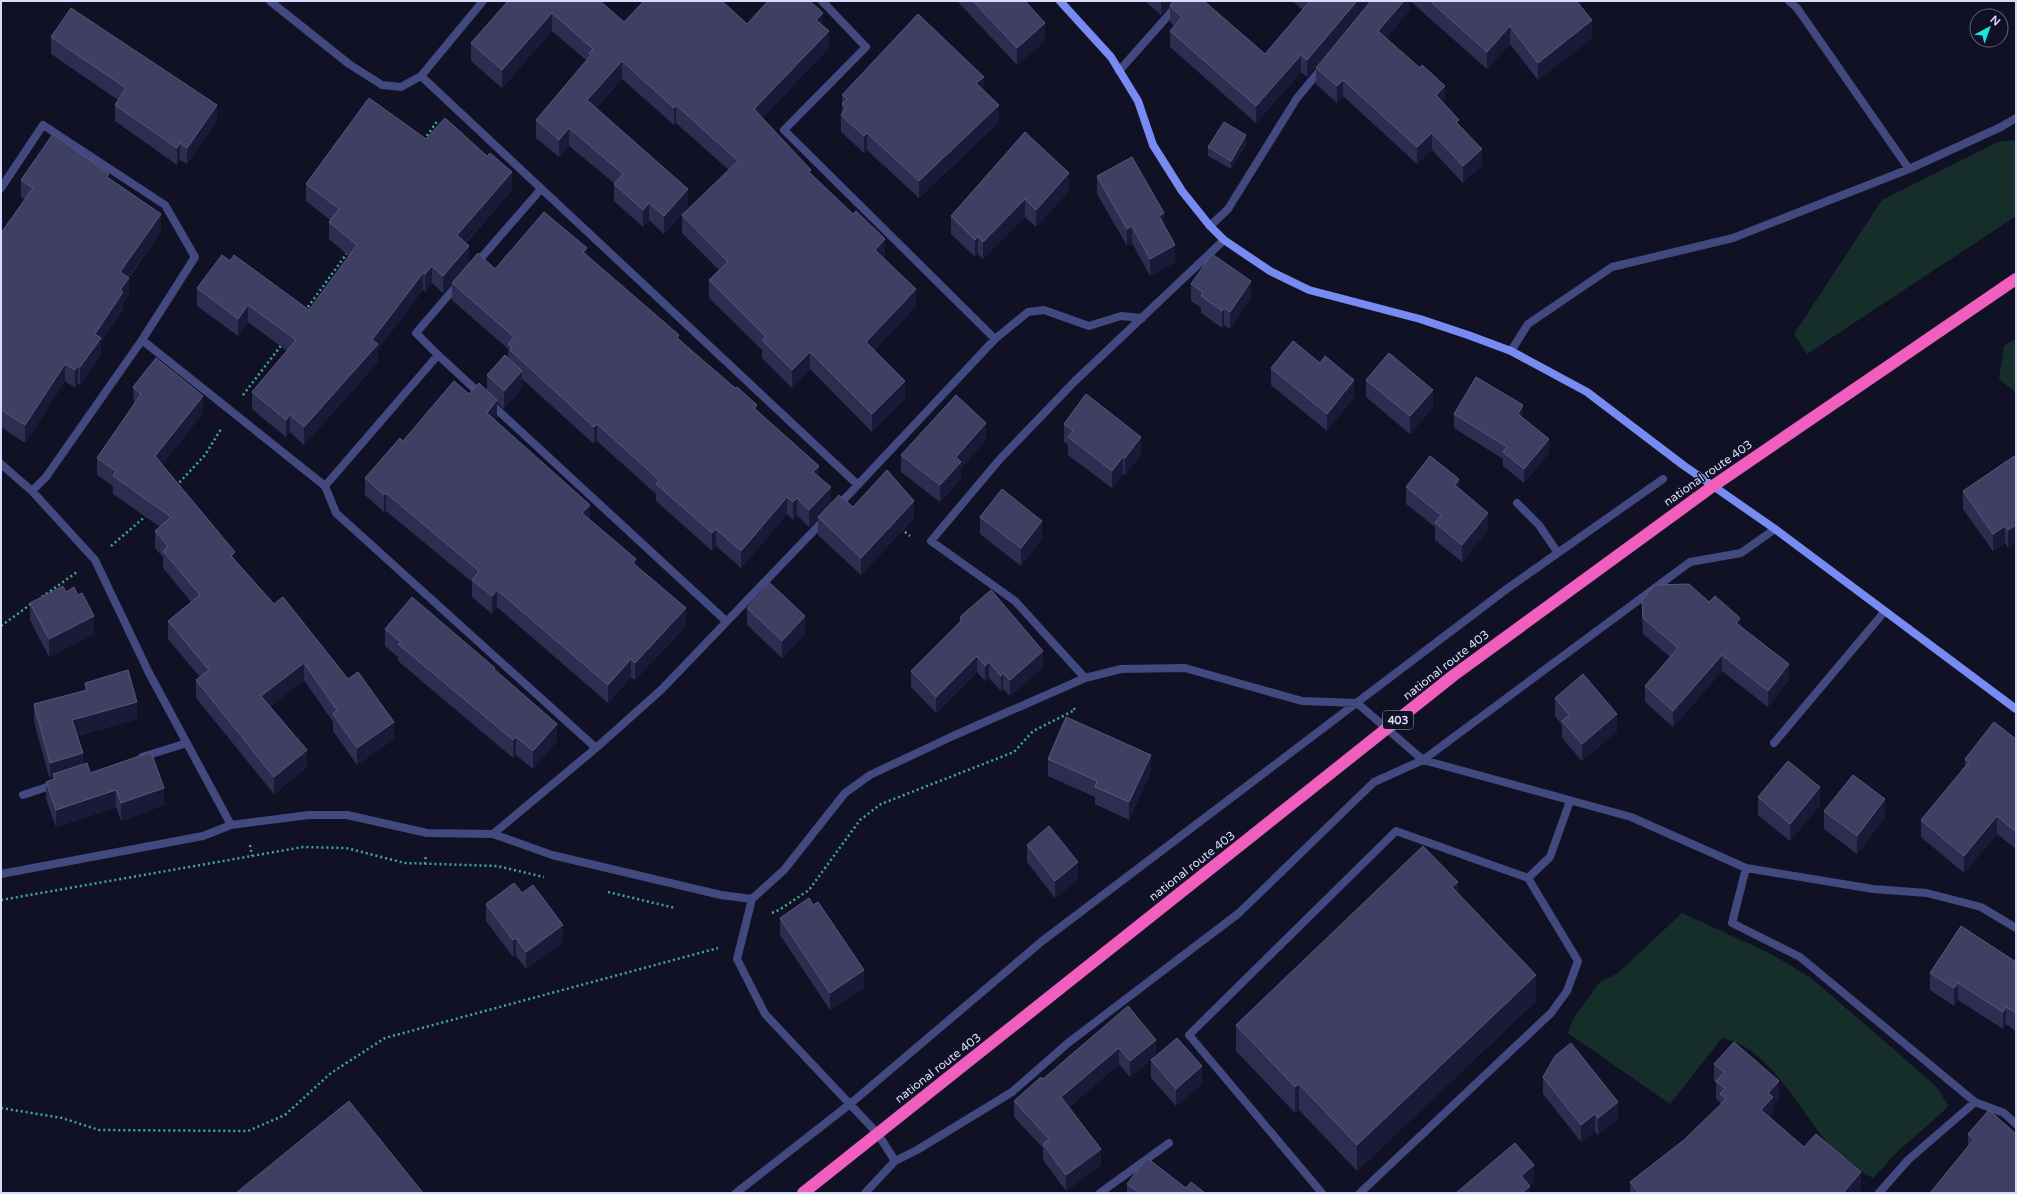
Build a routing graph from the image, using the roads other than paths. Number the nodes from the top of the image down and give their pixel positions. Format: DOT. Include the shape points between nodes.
graph roads {
  1 [pos="270,1"];
  2 [pos="483,1"];
  3 [pos="822,1"];
  4 [pos="1060,1"];
  5 [pos="1181,1"];
  6 [pos="1789,1"];
  7 [pos="1327,62"];
  8 [pos="1119,71"];
  9 [pos="421,76"];
  10 [pos="2016,118"];
  11 [pos="1909,170"];
  12 [pos="1,188"];
  13 [pos="541,189"];
  14 [pos="1210,226"];
  15 [pos="1224,240"];
  16 [pos="2016,278"];
  17 [pos="1142,318"];
  18 [pos="995,339"];
  19 [pos="142,340"];
  20 [pos="1511,351"];
  21 [pos="438,356"];
  22 [pos="1,464"];
  23 [pos="1663,479"];
  24 [pos="858,485"];
  25 [pos="325,486"];
  26 [pos="1713,486"];
  27 [pos="32,491"];
  28 [pos="1516,503"];
  29 [pos="1775,529"];
  30 [pos="1558,553"];
  31 [pos="1885,611"];
  32 [pos="726,621"];
  33 [pos="1085,678"];
  34 [pos="1357,703"];
  35 [pos="2016,709"];
  36 [pos="1388,728"];
  37 [pos="187,743"];
  38 [pos="1774,743"];
  39 [pos="596,748"];
  40 [pos="134,760"];
  41 [pos="1423,760"];
  42 [pos="68,781"];
  43 [pos="23,795"];
  44 [pos="1570,801"];
  45 [pos="231,825"];
  46 [pos="493,834"];
  47 [pos="1746,868"];
  48 [pos="1,874"];
  49 [pos="1528,878"];
  50 [pos="752,899"];
  51 [pos="2016,928"];
  52 [pos="1975,1102"];
  53 [pos="850,1104"];
  54 [pos="2016,1124"];
  55 [pos="878,1134"];
  56 [pos="1169,1143"];
  57 [pos="895,1161"];
  58 [pos="736,1193"];
  59 [pos="802,1193"];
  60 [pos="865,1193"];
  61 [pos="1100,1193"];
  62 [pos="1322,1193"];
  63 [pos="1360,1193"];
  64 [pos="1879,1193"];
  1 -- 9 [label="street" via="349,64 382,86 401,87"];
  2 -- 9 [label="street"];
  3 -- 18 [label="street" via="866,47 784,130"];
  4 -- 8 [label="street" via="1111,57"];
  5 -- 8 [label="street"];
  6 -- 11 [label="street" via="1797,8"];
  7 -- 14 [label="street" via="1297,98 1228,210"];
  8 -- 14 [label="street" via="1138,101 1153,145 1182,191"];
  9 -- 13 [label="street"];
  10 -- 11 [label="street"];
  11 -- 20 [label="street" via="1733,238 1612,267 1528,324"];
  12 -- 19 [label="street" via="43,124 166,206 195,257"];
  13 -- 21 [label="street" via="416,333"];
  13 -- 24 [label="street"];
  14 -- 15 [label="street"];
  15 -- 17 [label="street"];
  15 -- 20 [label="street" via="1270,271 1309,290 1420,319"];
  16 -- 26 [label="highway, national route 403 / 403"];
  17 -- 18 [label="street" via="1121,316 1089,326 1044,310 1033,311 1028,312"];
  17 -- 33 [label="street" via="1075,381 1005,454 931,541 1015,601"];
  18 -- 24 [label="street"];
  19 -- 25 [label="street"];
  19 -- 27 [label="street" via="46,477"];
  20 -- 26 [label="street" via="1587,392"];
  21 -- 25 [label="street"];
  21 -- 32 [label="street"];
  22 -- 27 [label="street"];
  23 -- 30 [label="street"];
  24 -- 32 [label="street"];
  25 -- 39 [label="street" via="336,513"];
  26 -- 29 [label="street"];
  26 -- 36 [label="highway, national route 403 / 403" via="1454,675"];
  27 -- 37 [label="street" via="95,560 149,673"];
  28 -- 30 [label="street" via="1539,525"];
  29 -- 31 [label="street"];
  29 -- 41 [label="street" via="1741,553 1690,562"];
  30 -- 34 [label="street"];
  31 -- 35 [label="street"];
  31 -- 38 [label="street"];
  32 -- 39 [label="street" via="662,689"];
  33 -- 34 [label="street" via="1121,669 1185,668 1302,701"];
  33 -- 50 [label="street" via="870,775 845,793 784,870"];
  34 -- 36 [label="street"];
  34 -- 53 [label="street" via="1041,942"];
  36 -- 41 [label="street"];
  36 -- 55 [label="highway, national route 403 / 403"];
  37 -- 40 [label="street"];
  37 -- 45 [label="street"];
  39 -- 46 [label="street"];
  41 -- 44 [label="street"];
  41 -- 57 [label="street" via="1374,782 1239,913 1068,1044 1012,1092"];
  42 -- 43 [label="street"];
  44 -- 47 [label="street" via="1631,816"];
  44 -- 49 [label="street" via="1550,857"];
  45 -- 46 [label="street" via="309,815 347,815 427,833"];
  45 -- 48 [label="street" via="204,836"];
  46 -- 50 [label="street" via="552,855 721,895"];
  47 -- 51 [label="street" via="1872,889 1927,893 1981,907"];
  47 -- 52 [label="street" via="1732,923 1800,957"];
  49 -- 62 [label="street" via="1396,831 1189,1035"];
  49 -- 63 [label="street" via="1578,961 1567,991 1551,1013"];
  50 -- 53 [label="street" via="737,958 765,1014"];
  52 -- 54 [label="street" via="2004,1113"];
  52 -- 64 [label="street" via="1908,1160"];
  53 -- 55 [label="street"];
  53 -- 58 [label="street"];
  55 -- 57 [label="street"];
  55 -- 59 [label="highway, national route 403 / 403"];
  56 -- 61 [label="street"];
  57 -- 60 [label="street"];
}
